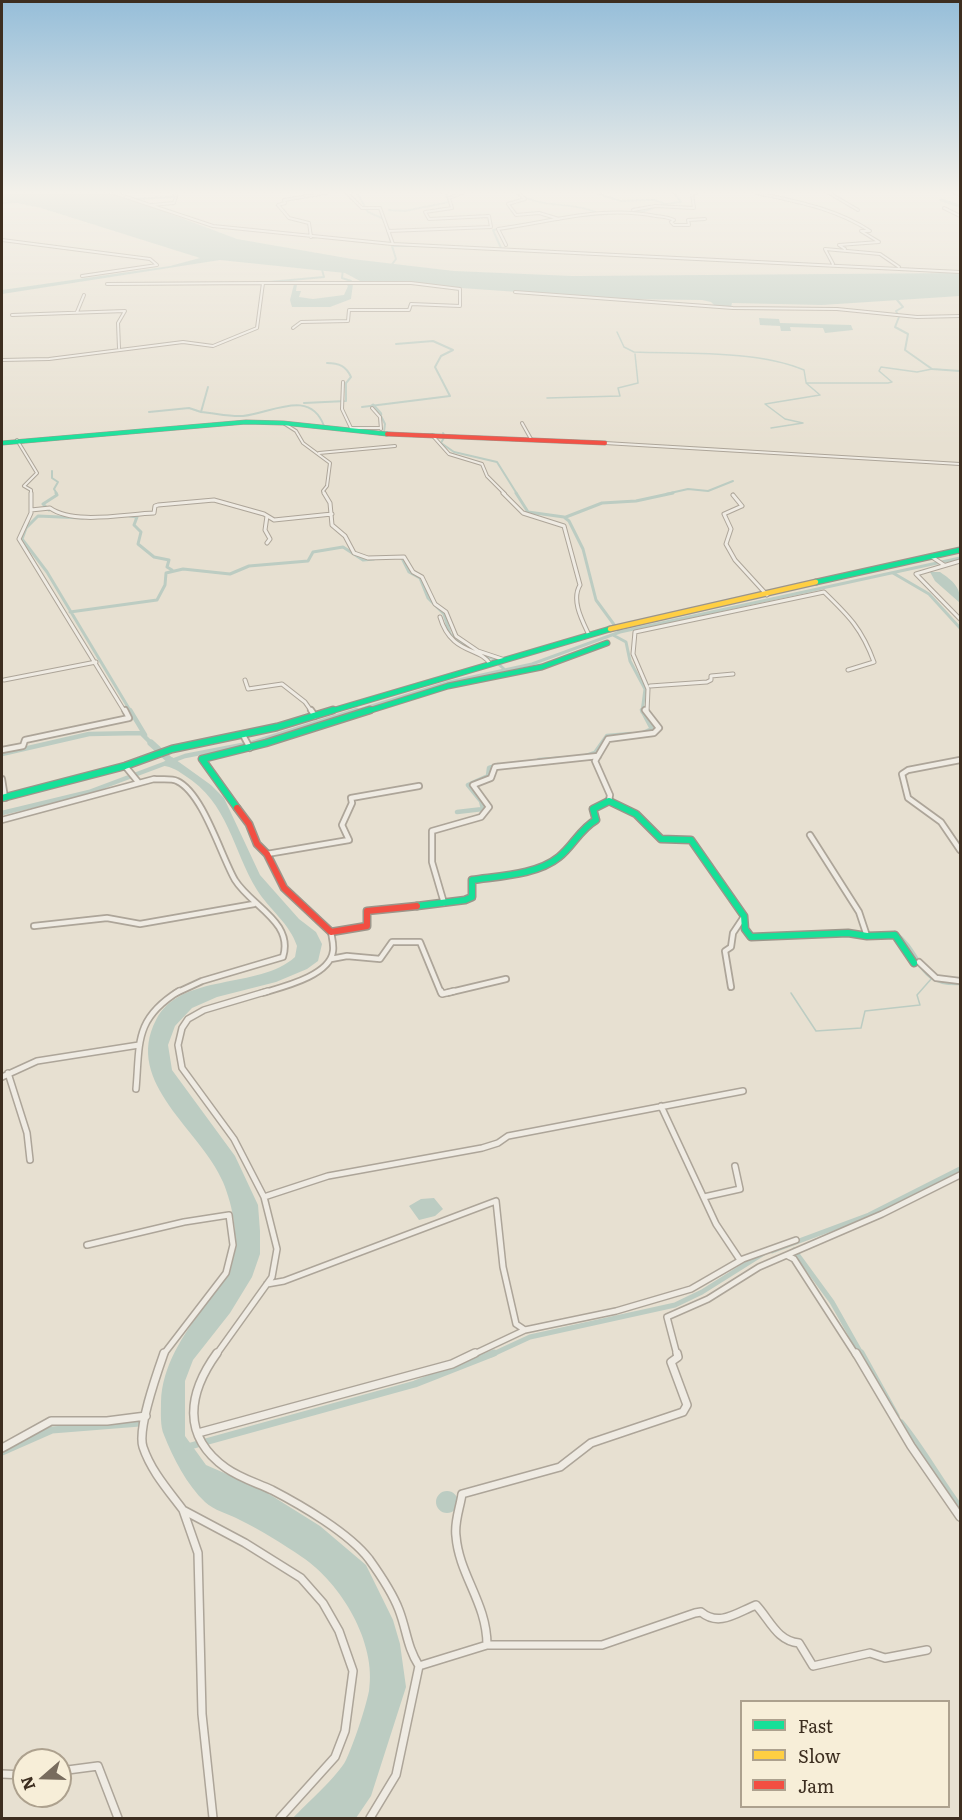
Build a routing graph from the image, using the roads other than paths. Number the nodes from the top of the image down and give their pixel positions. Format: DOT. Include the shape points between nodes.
graph roads {
  1 [pos="107,284"];
  2 [pos="263,284"];
  3 [pos="515,292"];
  4 [pos="84,295"];
  5 [pos="77,312"];
  6 [pos="12,315"];
  7 [pos="960,316"];
  8 [pos="293,328"];
  9 [pos="119,348"];
  10 [pos="2,360"];
  11 [pos="344,382"];
  12 [pos="372,408"];
  13 [pos="283,423"];
  14 [pos="522,423"];
  15 [pos="379,431"];
  16 [pos="435,435"];
  17 [pos="531,439"];
  18 [pos="17,440"];
  19 [pos="2,443"];
  20 [pos="605,443"];
  21 [pos="395,446"];
  22 [pos="320,453"];
  23 [pos="960,464"];
  24 [pos="733,495"];
  25 [pos="31,510"];
  26 [pos="332,514"];
  27 [pos="267,516"];
  28 [pos="267,543"];
  29 [pos="960,550"];
  30 [pos="934,558"];
  31 [pos="960,561"];
  32 [pos="943,565"];
  33 [pos="767,595"];
  34 [pos="736,602"];
  35 [pos="742,608"];
  36 [pos="440,617"];
  37 [pos="960,620"];
  38 [pos="624,626"];
  39 [pos="633,634"];
  40 [pos="589,635"];
  41 [pos="607,643"];
  42 [pos="505,660"];
  43 [pos="96,662"];
  44 [pos="490,664"];
  45 [pos="848,670"];
  46 [pos="733,674"];
  47 [pos="4,680"];
  48 [pos="245,680"];
  49 [pos="650,686"];
  50 [pos="315,716"];
  51 [pos="243,735"];
  52 [pos="250,748"];
  53 [pos="2,750"];
  54 [pos="598,756"];
  55 [pos="960,760"];
  56 [pos="125,766"];
  57 [pos="2,776"];
  58 [pos="138,782"];
  59 [pos="419,786"];
  60 [pos="3,798"];
  61 [pos="609,801"];
  62 [pos="2,820"];
  63 [pos="810,835"];
  64 [pos="960,850"];
  65 [pos="267,854"];
  66 [pos="444,903"];
  67 [pos="254,904"];
  68 [pos="744,916"];
  69 [pos="34,926"];
  70 [pos="331,932"];
  71 [pos="867,936"];
  72 [pos="331,959"];
  73 [pos="917,963"];
  74 [pos="506,979"];
  75 [pos="960,981"];
  76 [pos="731,987"];
  77 [pos="139,1045"];
  78 [pos="5,1075"];
  79 [pos="136,1089"];
  80 [pos="743,1091"];
  81 [pos="661,1106"];
  82 [pos="30,1160"];
  83 [pos="735,1166"];
  84 [pos="960,1175"];
  85 [pos="264,1197"];
  86 [pos="704,1197"];
  87 [pos="796,1240"];
  88 [pos="87,1245"];
  89 [pos="788,1256"];
  90 [pos="740,1260"];
  91 [pos="267,1284"];
  92 [pos="525,1330"];
  93 [pos="146,1416"];
  94 [pos="198,1433"];
  95 [pos="2,1448"];
  96 [pos="183,1510"];
  97 [pos="960,1516"];
  98 [pos="487,1645"];
  99 [pos="927,1650"];
  100 [pos="419,1666"];
  101 [pos="72,1769"];
  102 [pos="118,1818"];
  103 [pos="213,1818"];
  104 [pos="280,1818"];
  105 [pos="370,1818"];
  1 -- 2 [label="street"];
  2 -- 8 [label="street" via="411,283 460,289 460,306 411,304 409,310 349,310 348,321 301,322"];
  2 -- 9 [label="street" via="257,328 225,343 209,347 183,342"];
  3 -- 7 [label="street" via="724,307"];
  4 -- 5 [label="street"];
  5 -- 6 [label="street"];
  5 -- 9 [label="street" via="125,311 116,332"];
  9 -- 10 [label="street" via="49,359"];
  11 -- 15 [label="street" via="342,409 351,429"];
  12 -- 15 [label="street" via="380,417"];
  13 -- 15 [label="street"];
  13 -- 18 [label="street" via="246,422"];
  13 -- 22 [label="street"];
  14 -- 17 [label="street"];
  15 -- 16 [label="street"];
  16 -- 17 [label="street"];
  16 -- 40 [label="street" via="449,454 482,464 487,476 523,513 564,526 580,585 576,592 579,610"];
  17 -- 20 [label="street"];
  18 -- 19 [label="street"];
  18 -- 25 [label="street" via="37,473 24,486 32,490"];
  20 -- 23 [label="street"];
  21 -- 22 [label="street"];
  22 -- 26 [label="street" via="330,463 323,491"];
  24 -- 33 [label="street" via="742,506 724,514 731,529 726,544 735,560"];
  25 -- 27 [label="street" via="50,508 69,517 123,516 154,513 154,506 158,505 214,500"];
  25 -- 43 [label="street" via="19,539"];
  26 -- 27 [label="street" via="274,520"];
  26 -- 42 [label="street" via="332,525 345,536 355,554 362,559 404,557 413,572 422,577 435,604 447,612 456,636 478,651"];
  27 -- 28 [label="street"];
  29 -- 30 [label="street"];
  30 -- 32 [label="street"];
  30 -- 33 [label="street"];
  31 -- 32 [label="street"];
  32 -- 37 [label="street" via="917,576"];
  33 -- 34 [label="street"];
  34 -- 35 [label="street"];
  34 -- 38 [label="street"];
  35 -- 39 [label="street"];
  35 -- 45 [label="street" via="824,592 854,621 874,662"];
  36 -- 44 [label="street" via="448,639"];
  38 -- 39 [label="street"];
  38 -- 40 [label="street"];
  39 -- 49 [label="street" via="634,659"];
  40 -- 42 [label="street"];
  41 -- 52 [label="street" via="542,666 448,686"];
  42 -- 44 [label="street"];
  43 -- 47 [label="street"];
  43 -- 53 [label="street" via="129,718 25,740 23,746"];
  44 -- 50 [label="street"];
  46 -- 49 [label="street" via="711,676 707,682"];
  48 -- 50 [label="street" via="248,689 282,684 305,702"];
  49 -- 54 [label="street" via="650,701 645,710 659,724 658,730 610,738"];
  50 -- 51 [label="street"];
  51 -- 52 [label="street"];
  51 -- 56 [label="street" via="172,749"];
  52 -- 65 [label="street" via="202,759"];
  54 -- 61 [label="street" via="596,764"];
  54 -- 66 [label="street" via="495,767 491,778 473,785 489,807 481,817 432,831 432,862"];
  55 -- 64 [label="street" via="902,774 908,798 941,822"];
  56 -- 58 [label="street"];
  56 -- 60 [label="street"];
  57 -- 60 [label="street"];
  58 -- 62 [label="street"];
  58 -- 67 [label="street" via="157,778 177,781 185,787 204,812 233,877"];
  59 -- 65 [label="street" via="351,798 342,825 349,840"];
  61 -- 66 [label="street" via="593,810 596,820 582,827 557,859 512,875 472,879 472,897 455,904"];
  61 -- 68 [label="street" via="636,814 661,839 691,840"];
  63 -- 71 [label="street" via="859,912"];
  65 -- 70 [label="street" via="284,888"];
  66 -- 70 [label="street" via="367,911 367,926"];
  67 -- 69 [label="street" via="140,924 107,918"];
  67 -- 77 [label="street" via="284,932 287,940 283,957 189,984 155,1010 143,1027"];
  68 -- 71 [label="street" via="748,934 756,938 848,933"];
  68 -- 76 [label="street" via="733,933 731,947 725,951"];
  70 -- 72 [label="street" via="335,942"];
  71 -- 73 [label="street" via="895,935"];
  72 -- 74 [label="street" via="380,959 392,942 420,942 442,994"];
  72 -- 85 [label="street" via="312,977 205,1008 188,1019 178,1039 181,1064 247,1158"];
  73 -- 75 [label="street" via="931,976"];
  77 -- 78 [label="street" via="47,1059"];
  77 -- 79 [label="street"];
  78 -- 82 [label="street" via="27,1134"];
  80 -- 81 [label="street"];
  81 -- 85 [label="street" via="508,1136 482,1148 328,1176"];
  81 -- 86 [label="street"];
  83 -- 86 [label="street" via="740,1189"];
  84 -- 89 [label="street"];
  85 -- 91 [label="street" via="277,1249"];
  86 -- 90 [label="street"];
  87 -- 90 [label="street"];
  88 -- 93 [label="street" via="229,1215 233,1245 226,1273 164,1353"];
  89 -- 97 [label="street" via="822,1299 911,1446"];
  89 -- 98 [label="street" via="759,1267 708,1299 667,1317 678,1357 671,1362 687,1405 685,1411 591,1443 560,1467 462,1494 455,1521 456,1539 489,1627"];
  90 -- 92 [label="street" via="691,1289 616,1311"];
  91 -- 92 [label="street" via="382,1246 496,1201 502,1267 516,1324"];
  91 -- 94 [label="street" via="209,1364 194,1396 192,1419"];
  92 -- 94 [label="street" via="452,1364"];
  93 -- 95 [label="street" via="51,1421"];
  93 -- 96 [label="street" via="142,1445 156,1474"];
  94 -- 100 [label="street" via="207,1451 227,1469 274,1491 335,1529 368,1557 399,1610 410,1650"];
  96 -- 103 [label="street" via="198,1553 202,1714"];
  96 -- 104 [label="street" via="301,1578 323,1603 339,1631 353,1671 345,1731 335,1757"];
  98 -- 99 [label="street" via="602,1645 695,1613 721,1620 756,1605 781,1638 799,1643 813,1666 870,1653 885,1658"];
  98 -- 100 [label="street"];
  100 -- 105 [label="street" via="396,1775"];
  101 -- 102 [label="street" via="98,1766 102,1785"];
}
